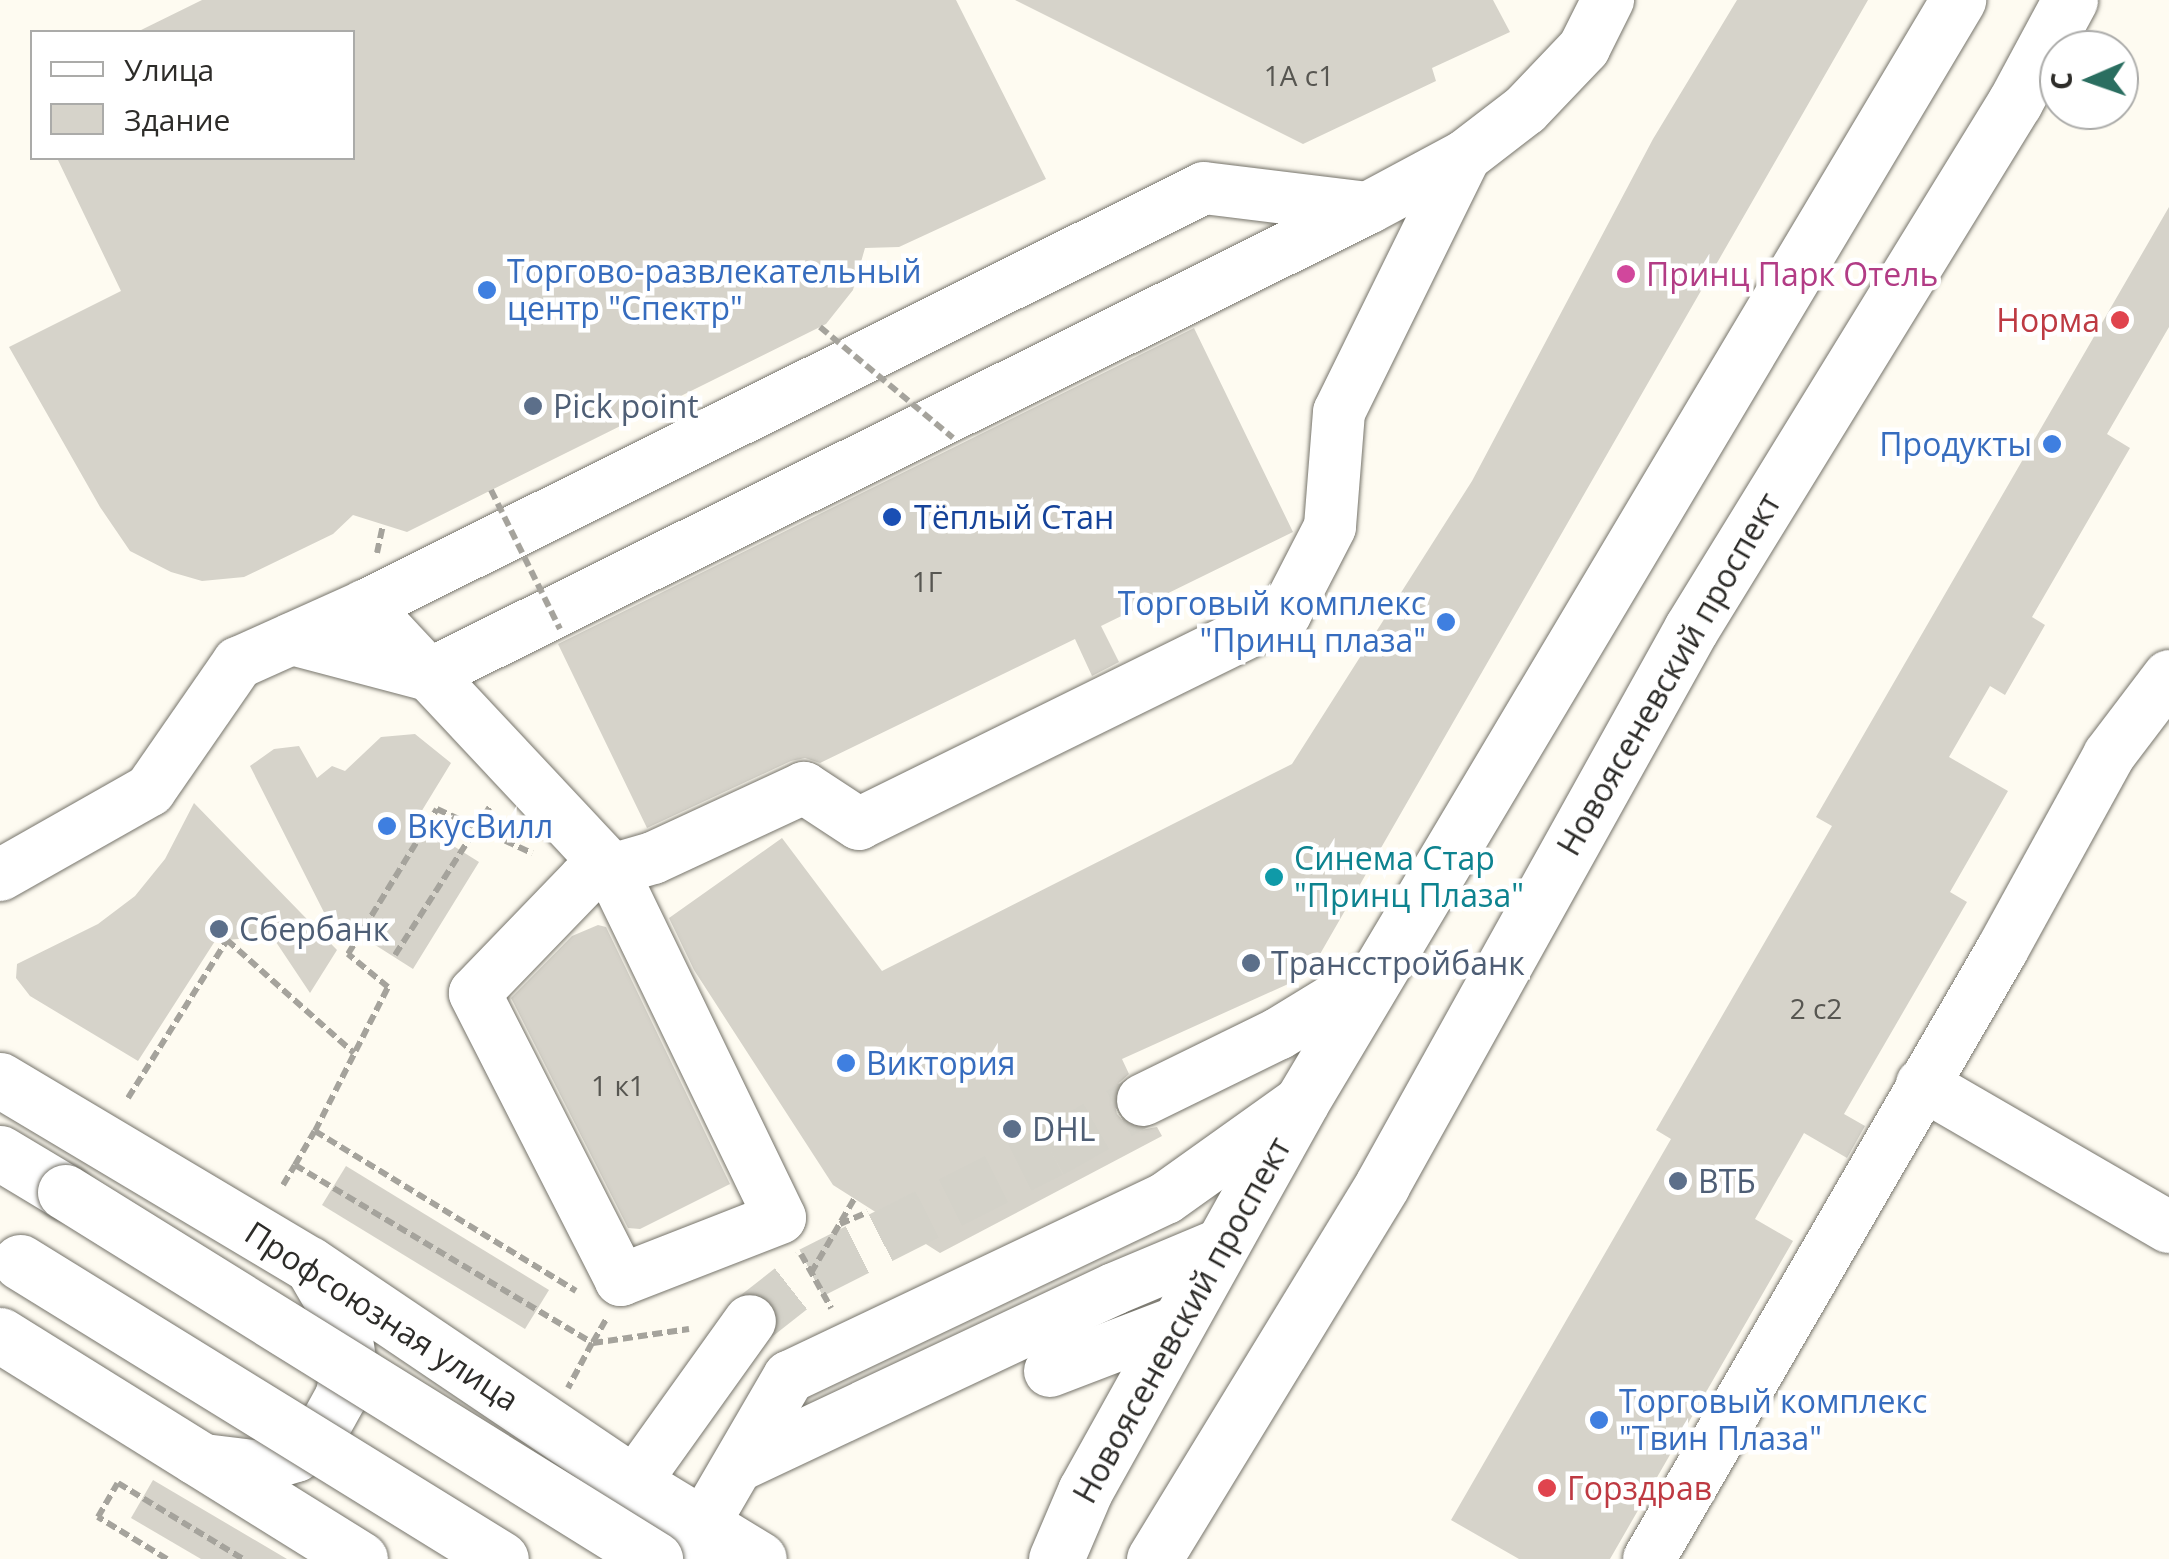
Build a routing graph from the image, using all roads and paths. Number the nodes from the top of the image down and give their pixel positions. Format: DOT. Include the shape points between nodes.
graph roads {
  1 [pos="1608,0"];
  2 [pos="1958,0"];
  3 [pos="2070,0"];
  4 [pos="2093,0"];
  5 [pos="2014,102"];
  6 [pos="1465,156"];
  7 [pos="1368,208"];
  8 [pos="820,327"];
  9 [pos="953,438"];
  10 [pos="492,490"];
  11 [pos="365,606"];
  12 [pos="560,629"];
  13 [pos="292,639"];
  14 [pos="428,675"];
  15 [pos="2169,676"];
  16 [pos="474,825"];
  17 [pos="398,850"];
  18 [pos="409,855"];
  19 [pos="598,875"];
  20 [pos="0,876"];
  21 [pos="360,912"];
  22 [pos="370,918"];
  23 [pos="395,955"];
  24 [pos="1378,973"];
  25 [pos="354,1053"];
  26 [pos="0,1080"];
  27 [pos="1922,1084"];
  28 [pos="128,1098"];
  29 [pos="1143,1100"];
  30 [pos="1302,1101"];
  31 [pos="314,1131"];
  32 [pos="0,1152"];
  33 [pos="295,1165"];
  34 [pos="283,1186"];
  35 [pos="854,1199"];
  36 [pos="868,1212"];
  37 [pos="780,1218"];
  38 [pos="839,1224"];
  39 [pos="2169,1227"];
  40 [pos="1224,1244"];
  41 [pos="10,1256"];
  42 [pos="309,1264"];
  43 [pos="811,1274"];
  44 [pos="578,1292"];
  45 [pos="836,1315"];
  46 [pos="750,1321"];
  47 [pos="1180,1321"];
  48 [pos="0,1335"];
  49 [pos="592,1343"];
  50 [pos="1050,1371"];
  51 [pos="565,1393"];
  52 [pos="196,1459"];
  53 [pos="738,1466"];
  54 [pos="643,1469"];
  55 [pos="1085,1491"];
  56 [pos="694,1542"];
  57 [pos="167,1559"];
  58 [pos="243,1559"];
  59 [pos="360,1559"];
  60 [pos="501,1559"];
  61 [pos="589,1559"];
  62 [pos="654,1559"];
  63 [pos="759,1559"];
  64 [pos="1028,1559"];
  65 [pos="1056,1559"];
  66 [pos="1154,1559"];
  67 [pos="1649,1559"];
  1 -- 6 [label="street" via="1584,48 1526,110"];
  2 -- 24 [label="main road, Новоясеневский проспект"];
  3 -- 5 [label="main road, Новоясеневский проспект"];
  4 -- 5 [label="street"];
  5 -- 66 [label="main road, Новоясеневский проспект" via="1691,629 1382,1185"];
  6 -- 7 [label="street"];
  6 -- 19 [label="street" via="1339,412 1330,527 1284,614 859,824 804,788 653,858"];
  7 -- 11 [label="street" via="1204,188"];
  7 -- 14 [label="street"];
  8 -- 9 [label="path, bridge"];
  10 -- 12 [label="path, bridge"];
  11 -- 13 [label="street"];
  11 -- 14 [label="street"];
  13 -- 14 [label="street"];
  13 -- 20 [label="street" via="238,663 150,790"];
  14 -- 19 [label="street"];
  15 -- 27 [label="street" via="2109,755"];
  16 -- 18 [label="path" via="436,809"];
  16 -- 19 [label="path"];
  16 -- 23 [label="path"];
  17 -- 18 [label="path"];
  18 -- 22 [label="path"];
  19 -- 37 [label="street"];
  19 -- 37 [label="street" via="475,992 621,1280"];
  21 -- 22 [label="path"];
  22 -- 25 [label="path" via="348,954 388,987"];
  24 -- 29 [label="street" via="1278,1034"];
  24 -- 30 [label="main road, Новоясеневский проспект"];
  25 -- 28 [label="path" via="227,940"];
  25 -- 31 [label="path"];
  26 -- 42 [label="main road, Профсоюзная улица"];
  27 -- 39 [label="street"];
  27 -- 67 [label="street"];
  30 -- 40 [label="main road, Новоясеневский проспект"];
  30 -- 53 [label="street" via="1166,1198 788,1378"];
  31 -- 33 [label="path"];
  31 -- 44 [label="path"];
  32 -- 62 [label="main road, Профсоюзная улица, bridge"];
  33 -- 34 [label="path"];
  33 -- 49 [label="path"];
  35 -- 38 [label="path"];
  36 -- 38 [label="path"];
  37 -- 43 [label="path"];
  38 -- 43 [label="path"];
  40 -- 47 [label="main road, Новоясеневский проспект"];
  40 -- 53 [label="street"];
  41 -- 60 [label="main road, bridge"];
  42 -- 52 [label="street" via="344,1326 350,1359 342,1397 322,1432 296,1456 260,1468"];
  42 -- 54 [label="main road, Профсоюзная улица"];
  43 -- 45 [label="path"];
  46 -- 49 [label="path"];
  46 -- 54 [label="street"];
  47 -- 50 [label="street"];
  47 -- 55 [label="main road, Новоясеневский проспект"];
  48 -- 52 [label="main road"];
  49 -- 51 [label="path"];
  52 -- 59 [label="main road"];
  53 -- 56 [label="street"];
  54 -- 56 [label="main road, Профсоюзная улица"];
  54 -- 61 [label="main road"];
  55 -- 64 [label="main road"];
  55 -- 65 [label="main road, Новоясеневский проспект"];
  56 -- 63 [label="main road, Профсоюзная улица"];
  57 -- 58 [label="path" via="98,1517 118,1483"];
}
